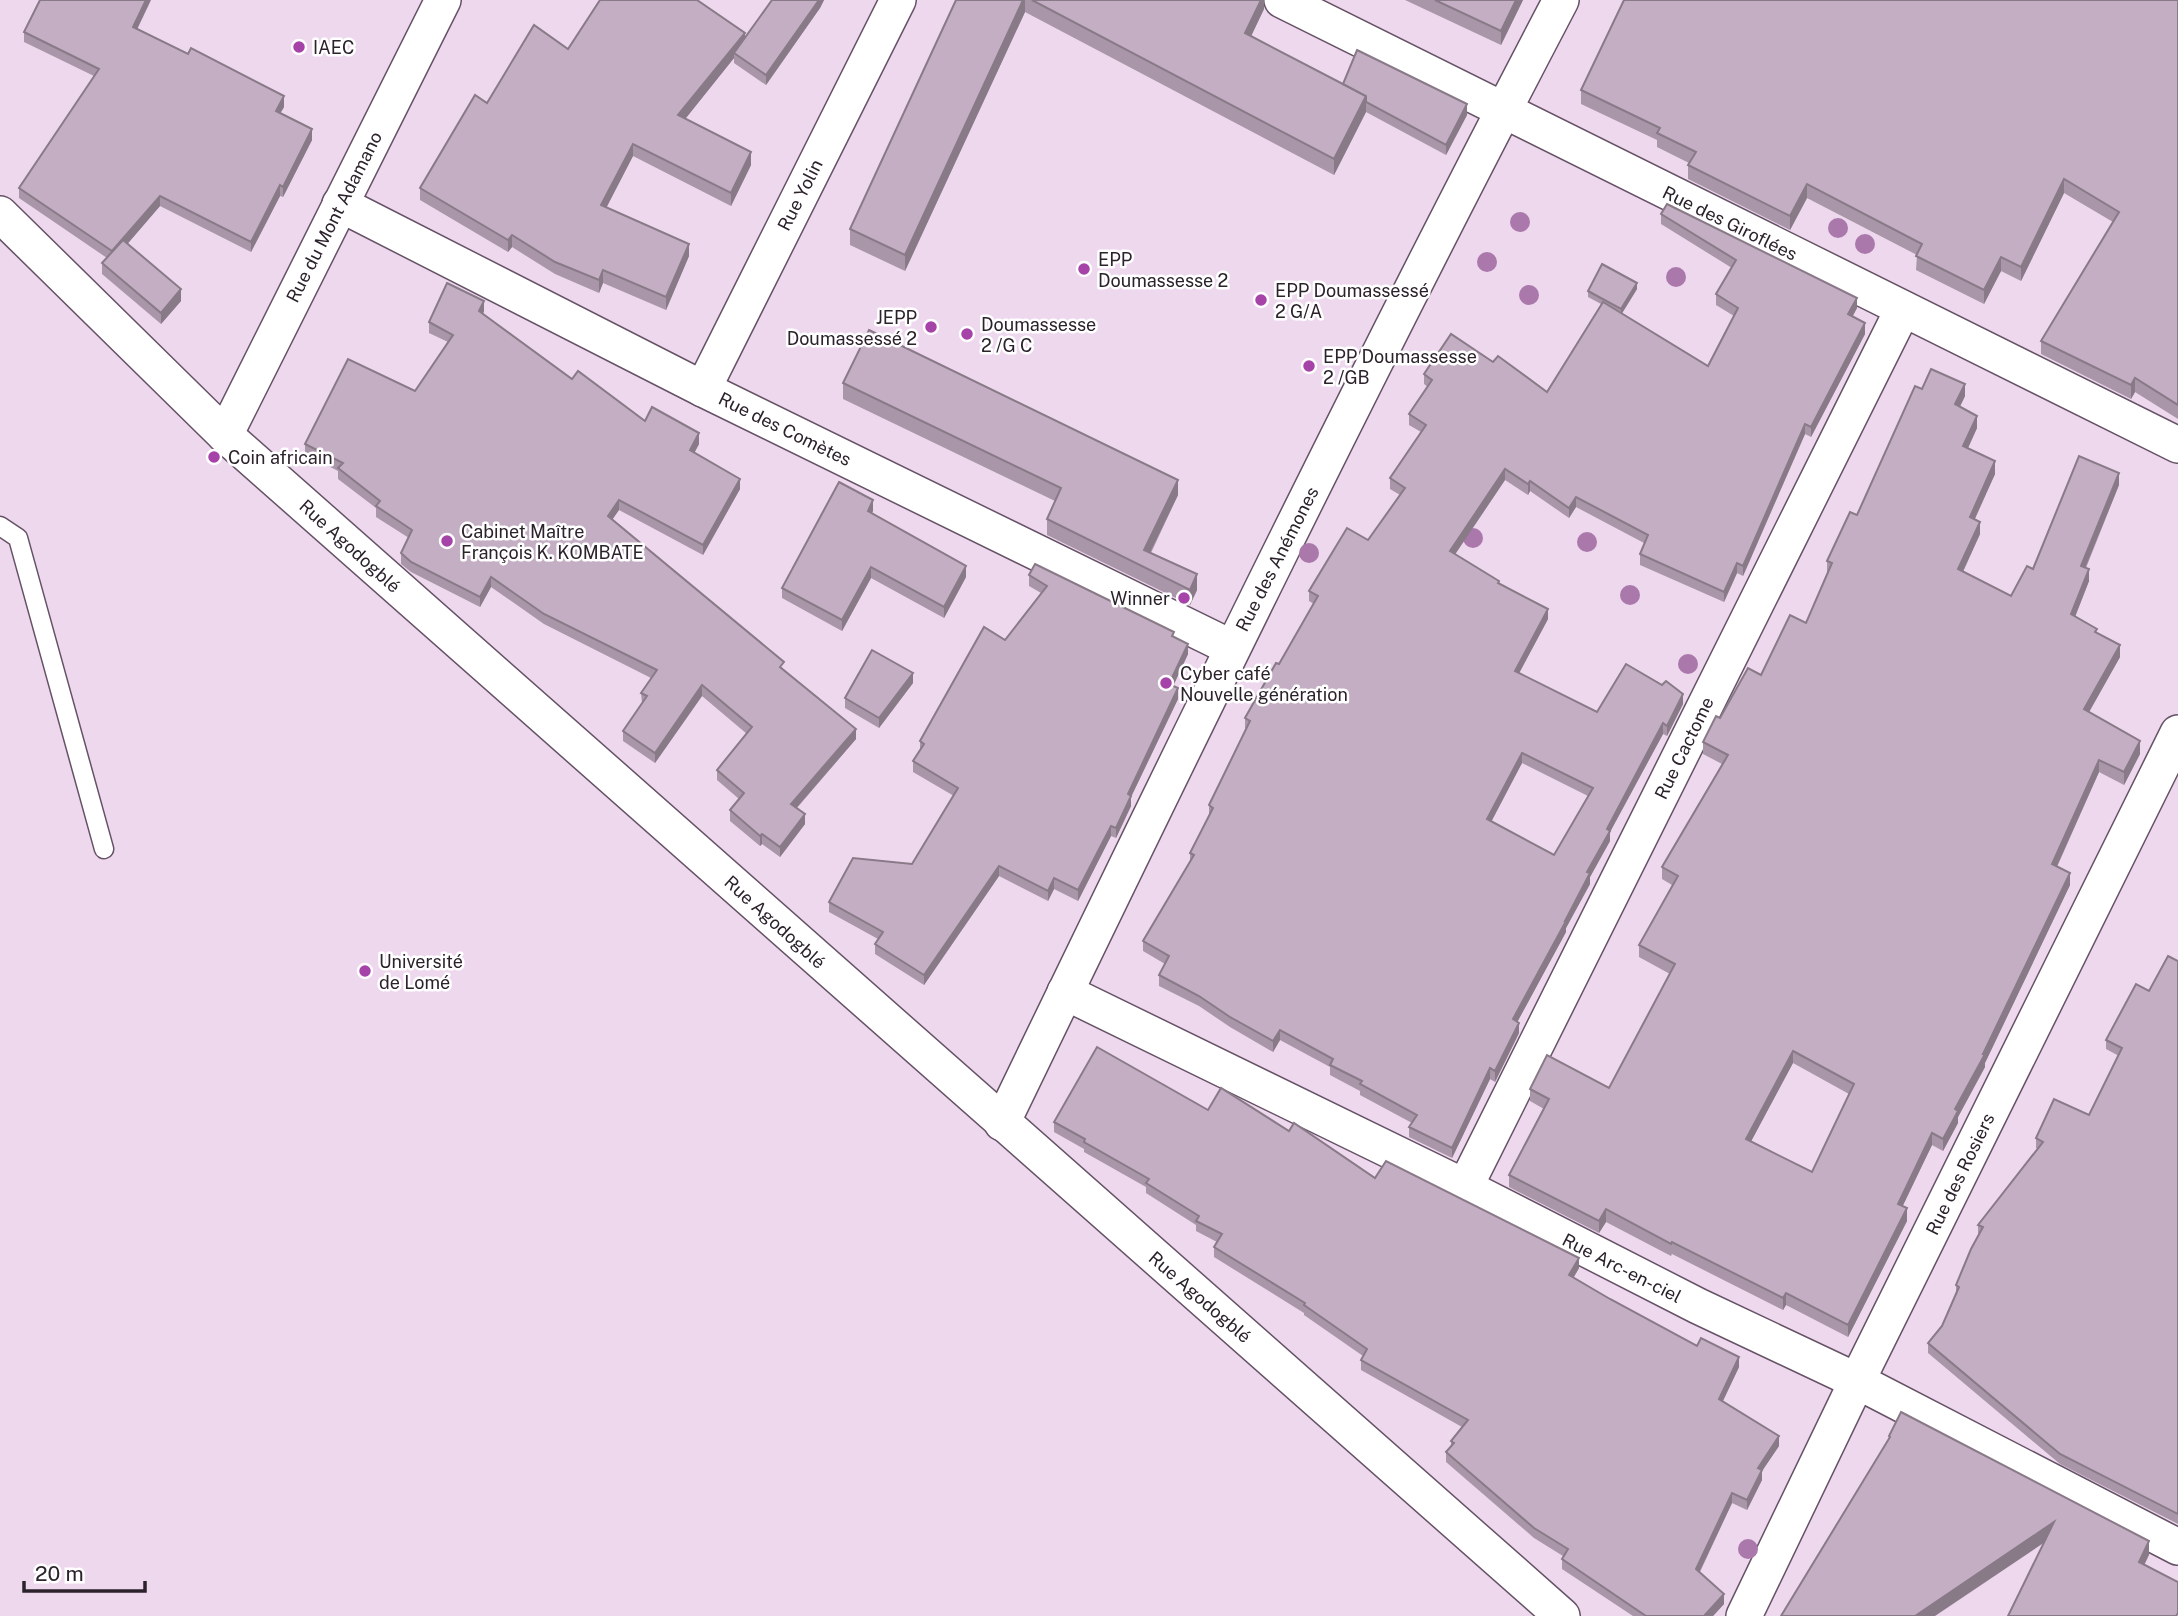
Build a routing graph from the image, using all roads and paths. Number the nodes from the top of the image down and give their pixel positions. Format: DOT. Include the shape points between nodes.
graph roads {
  1 [pos="443,0"];
  2 [pos="898,0"];
  3 [pos="1282,0"];
  4 [pos="1561,0"];
  5 [pos="1503,111"];
  6 [pos="340,204"];
  7 [pos="0,214"];
  8 [pos="1903,309"];
  9 [pos="703,389"];
  10 [pos="225,435"];
  11 [pos="2178,445"];
  12 [pos="0,526"];
  13 [pos="1232,648"];
  14 [pos="2178,733"];
  15 [pos="104,849"];
  16 [pos="1065,992"];
  17 [pos="1002,1123"];
  18 [pos="1465,1187"];
  19 [pos="1857,1381"];
  20 [pos="2178,1547"];
  21 [pos="1562,1616"];
  22 [pos="1744,1616"];
  1 -- 6 [label="street, Rue du Mont Adamano"];
  2 -- 9 [label="street, Rue Yolin"];
  3 -- 5 [label="street, Rue des Giroflées"];
  4 -- 5 [label="street, Rue des Anémones"];
  5 -- 8 [label="street, Rue des Giroflées"];
  5 -- 13 [label="street, Rue des Anémones"];
  6 -- 9 [label="street, Rue des Comètes"];
  6 -- 10 [label="street, Rue du Mont Adamano"];
  7 -- 10 [label="street, Rue Agodogblé"];
  8 -- 11 [label="street, Rue des Giroflées"];
  8 -- 18 [label="street, Rue Cactome"];
  9 -- 13 [label="street, Rue des Comètes"];
  10 -- 17 [label="street, Rue Agodogblé"];
  12 -- 15 [label="lane" via="18,538"];
  13 -- 16 [label="street, Rue des Anémones"];
  14 -- 19 [label="street, Rue des Rosiers"];
  16 -- 17 [label="street, Rue des Anémones"];
  16 -- 18 [label="street, Rue Arc-en-ciel"];
  17 -- 21 [label="street, Rue Agodogblé"];
  18 -- 19 [label="street, Rue Arc-en-ciel"];
  19 -- 20 [label="street, Rue Arc-en-ciel"];
  19 -- 22 [label="street, Rue des Rosiers"];
}
